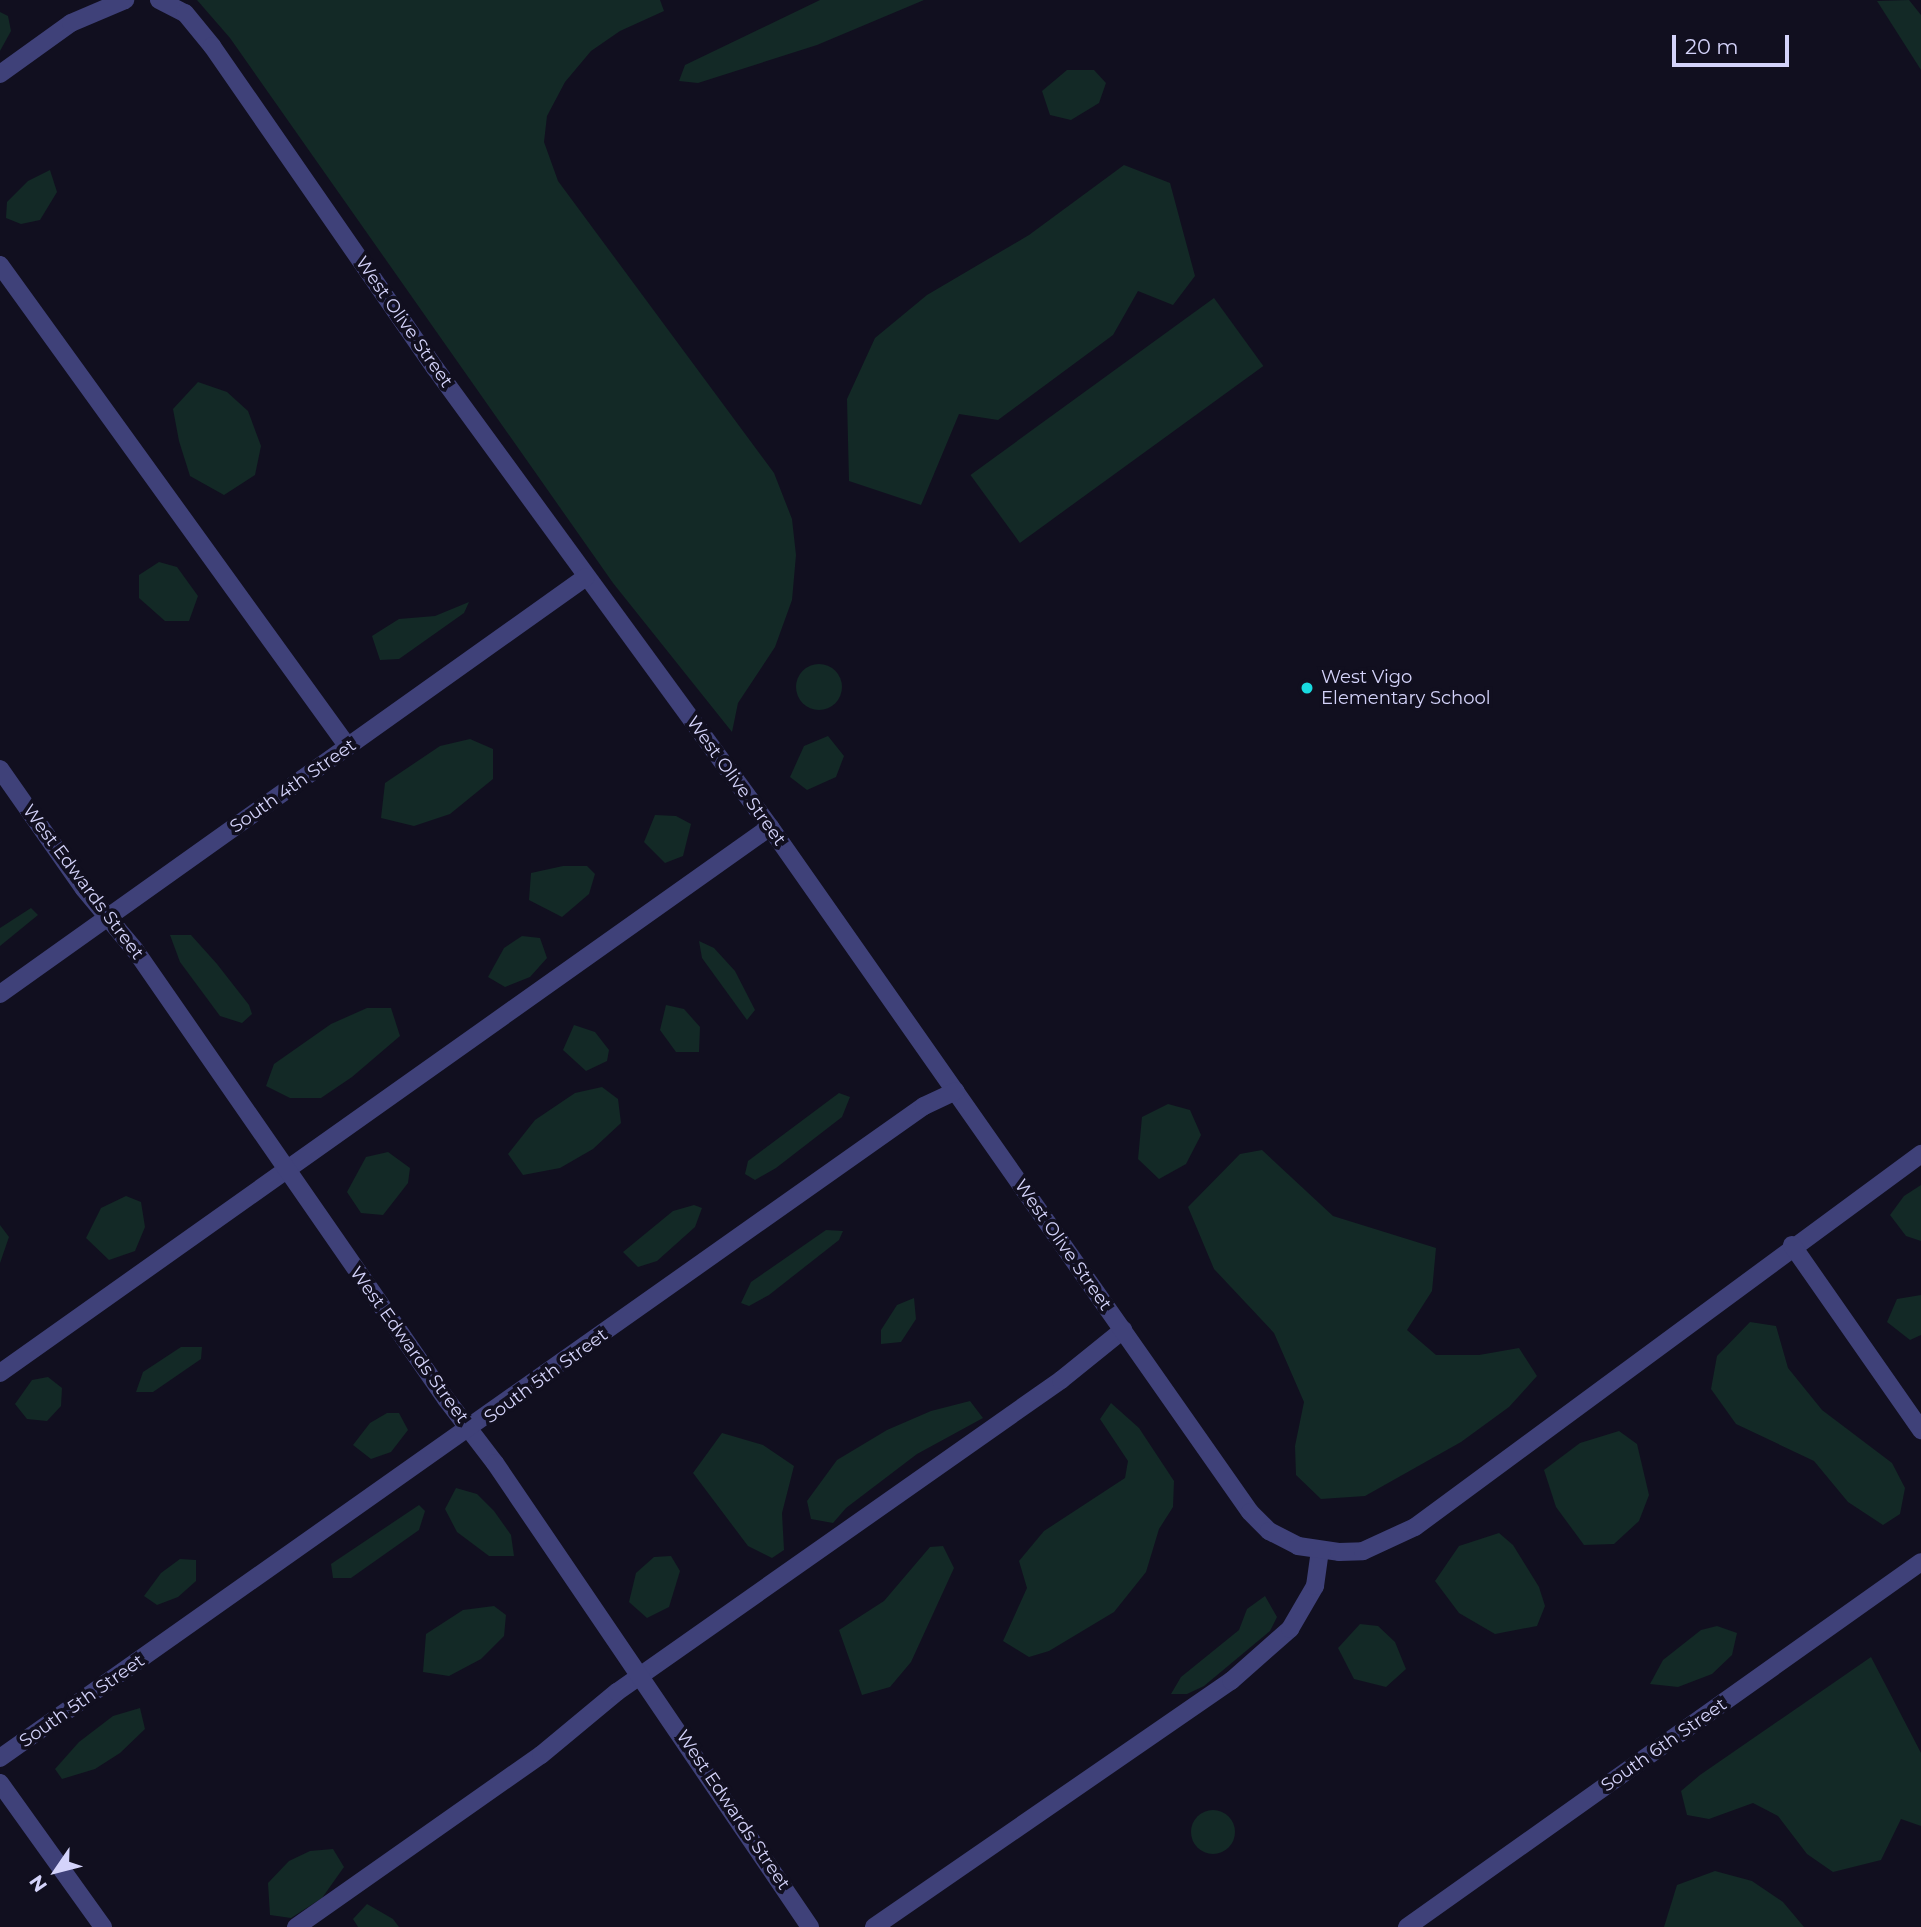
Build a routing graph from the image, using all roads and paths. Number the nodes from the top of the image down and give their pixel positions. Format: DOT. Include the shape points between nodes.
graph roads {
  1 [pos="125,0"];
  2 [pos="159,0"];
  3 [pos="0,74"];
  4 [pos="0,264"];
  5 [pos="586,577"];
  6 [pos="348,747"];
  7 [pos="0,769"];
  8 [pos="770,827"];
  9 [pos="108,917"];
  10 [pos="0,994"];
  11 [pos="956,1091"];
  12 [pos="1921,1154"];
  13 [pos="285,1170"];
  14 [pos="1791,1245"];
  15 [pos="1123,1331"];
  16 [pos="0,1373"];
  17 [pos="470,1430"];
  18 [pos="1921,1430"];
  19 [pos="1320,1550"];
  20 [pos="1921,1562"];
  21 [pos="643,1675"];
  22 [pos="0,1758"];
  23 [pos="0,1783"];
  24 [pos="103,1927"];
  25 [pos="296,1927"];
  26 [pos="810,1927"];
  27 [pos="874,1927"];
  28 [pos="1407,1927"];
  1 -- 3 [label="street" via="71,23"];
  2 -- 5 [label="street, West Olive Street" via="185,13 212,46"];
  4 -- 6 [label="street"];
  5 -- 6 [label="street, South 4th Street"];
  5 -- 8 [label="street, West Olive Street"];
  6 -- 9 [label="street, South 4th Street"];
  7 -- 9 [label="street, West Edwards Street"];
  8 -- 11 [label="street, West Olive Street"];
  8 -- 13 [label="street"];
  9 -- 10 [label="street, South 4th Street"];
  9 -- 13 [label="street, West Edwards Street"];
  11 -- 15 [label="street, West Olive Street"];
  11 -- 17 [label="street, South 5th Street" via="924,1106"];
  12 -- 14 [label="street, West Olive Street"];
  13 -- 16 [label="street"];
  13 -- 17 [label="street, West Edwards Street"];
  14 -- 18 [label="street"];
  14 -- 19 [label="street, West Olive Street" via="1415,1527 1363,1551"];
  15 -- 19 [label="street, West Olive Street" via="1250,1512 1269,1531 1298,1546"];
  15 -- 21 [label="street" via="1062,1380"];
  17 -- 21 [label="street, West Edwards Street"];
  17 -- 22 [label="street, South 5th Street"];
  19 -- 27 [label="street" via="1315,1586 1290,1629 1231,1681"];
  20 -- 28 [label="street, South 6th Street"];
  21 -- 25 [label="street" via="541,1755"];
  21 -- 26 [label="street, West Edwards Street"];
  23 -- 24 [label="street"];
}
